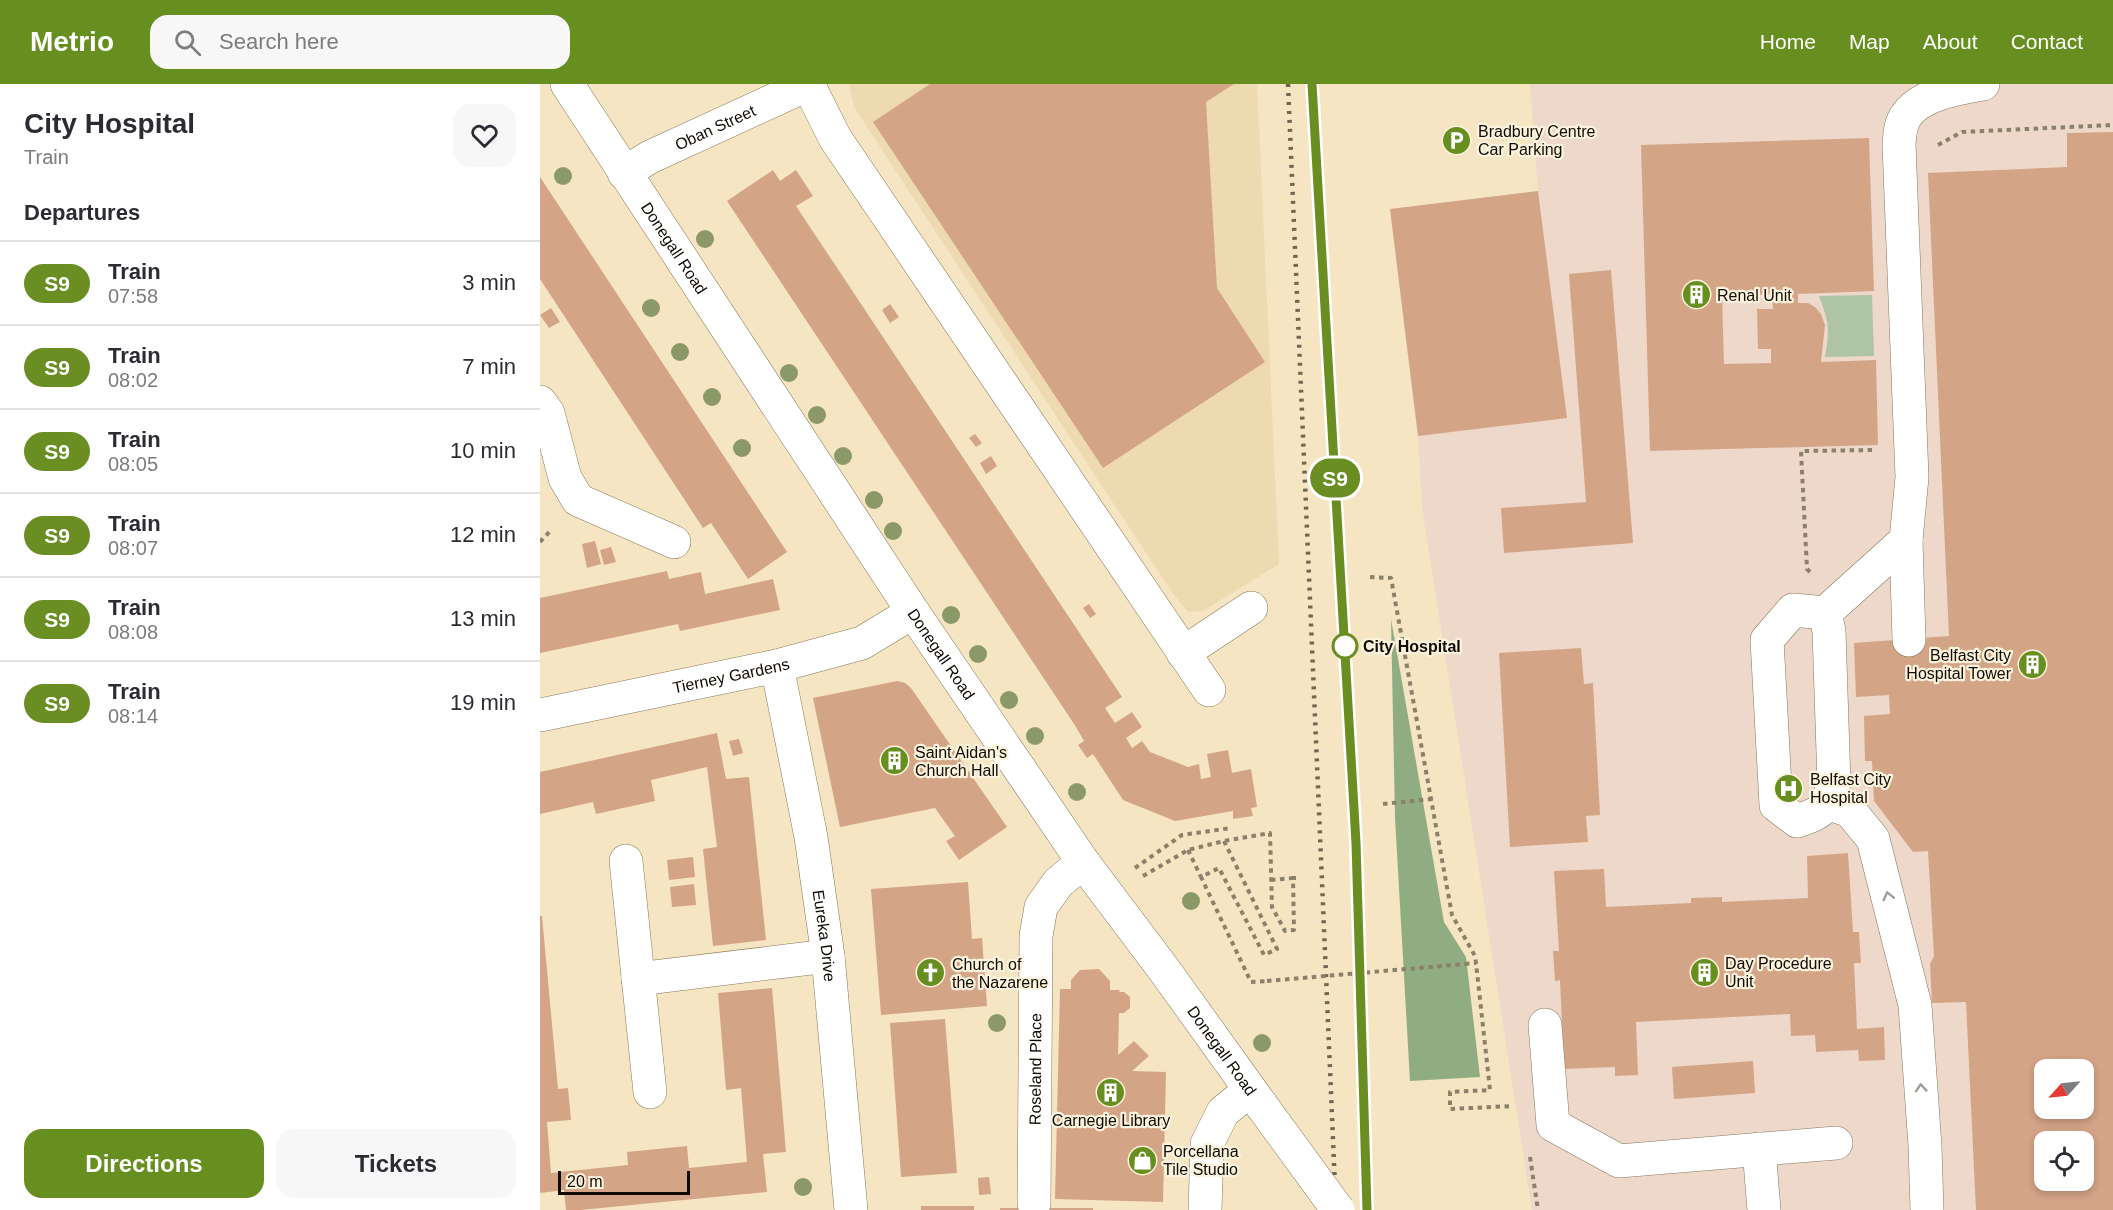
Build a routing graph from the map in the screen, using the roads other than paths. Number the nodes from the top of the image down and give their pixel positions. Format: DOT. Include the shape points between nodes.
graph roads {
  1 [pos="567,84"];
  2 [pos="808,84"];
  3 [pos="1983,84"];
  4 [pos="624,173"];
  5 [pos="540,402"];
  6 [pos="1906,540"];
  7 [pos="674,542"];
  8 [pos="1251,608"];
  9 [pos="913,612"];
  10 [pos="1825,613"];
  11 [pos="1909,640"];
  12 [pos="1183,653"];
  13 [pos="777,666"];
  14 [pos="1209,690"];
  15 [pos="540,715"];
  16 [pos="1827,803"];
  17 [pos="626,861"];
  18 [pos="1083,862"];
  19 [pos="828,956"];
  20 [pos="638,979"];
  21 [pos="1545,1025"];
  22 [pos="650,1092"];
  23 [pos="1256,1098"];
  24 [pos="1836,1143"];
  25 [pos="1759,1149"];
  26 [pos="1034,1194"];
  27 [pos="851,1210"];
  28 [pos="1205,1210"];
  29 [pos="1338,1210"];
  30 [pos="1764,1210"];
  31 [pos="1927,1210"];
  1 -- 4 [label="street, Donegall Road"];
  2 -- 4 [label="street, Oban Street" via="650,157"];
  2 -- 12 [label="street" via="836,138"];
  3 -- 6 [label="street" via="1956,88 1922,101 1906,115 1901,128 1912,477"];
  4 -- 9 [label="street, Donegall Road"];
  5 -- 7 [label="street" via="548,413 565,478 578,500"];
  6 -- 10 [label="street"];
  6 -- 11 [label="street"];
  8 -- 12 [label="street"];
  9 -- 13 [label="street, Tierney Gardens" via="862,643"];
  9 -- 18 [label="street, Donegall Road"];
  10 -- 16 [label="street" via="1829,631 1834,783"];
  10 -- 16 [label="street" via="1793,610 1767,640 1776,805 1797,821 1819,813"];
  12 -- 14 [label="street"];
  13 -- 15 [label="street, Tierney Gardens"];
  13 -- 19 [label="street, Eureka Drive" via="811,837"];
  31 -- 16 [label="street, one-way" via="1915,1005 1873,838 1850,811"];
  17 -- 20 [label="street"];
  18 -- 23 [label="street, Donegall Road"];
  18 -- 26 [label="street, Roseland Place" via="1059,883 1041,907 1036,936"];
  19 -- 20 [label="street"];
  19 -- 27 [label="street, Eureka Drive"];
  20 -- 22 [label="street"];
  21 -- 25 [label="street" via="1553,1125 1619,1161"];
  23 -- 28 [label="street" via="1223,1112 1207,1144"];
  23 -- 29 [label="street, Donegall Road, bridge"];
  24 -- 25 [label="street"];
  25 -- 30 [label="street"];
}
